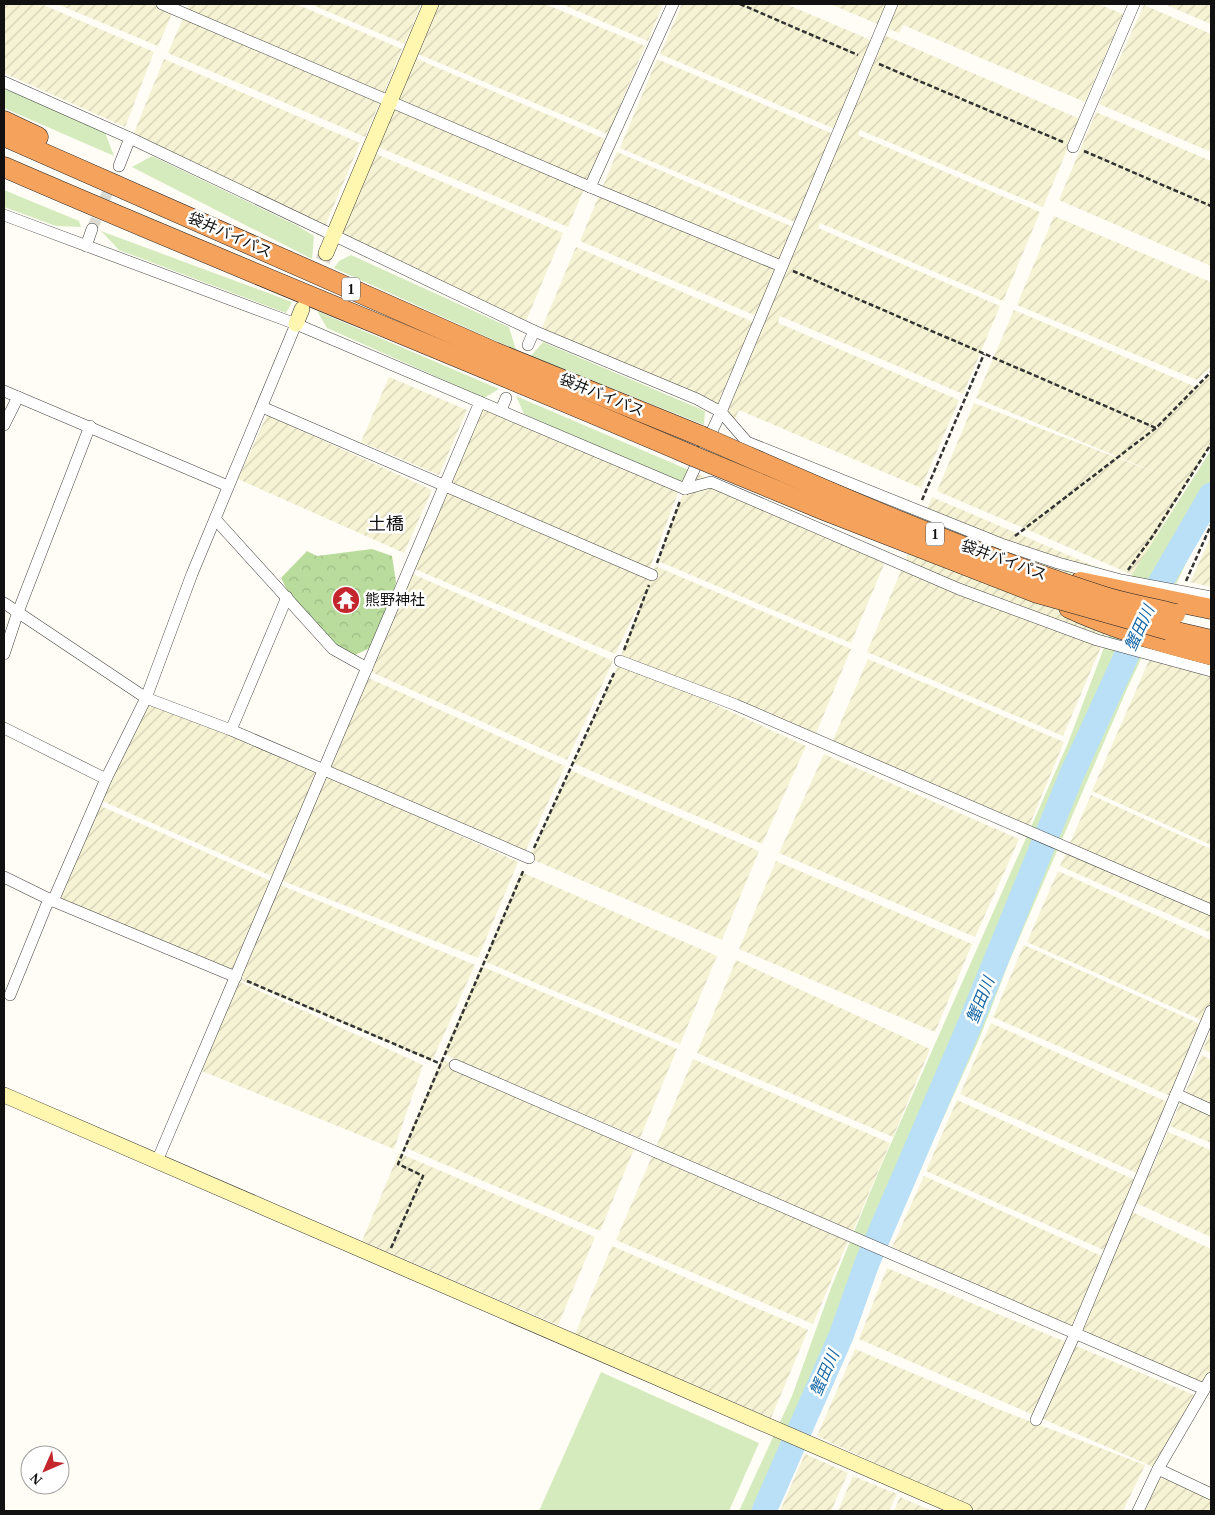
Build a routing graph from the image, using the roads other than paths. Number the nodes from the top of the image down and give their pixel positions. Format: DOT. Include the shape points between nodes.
graph roads {
  1 [pos="162,4"];
  2 [pos="431,4"];
  3 [pos="673,4"];
  4 [pos="892,4"];
  5 [pos="1134,4"];
  6 [pos="4,82"];
  7 [pos="389,101"];
  8 [pos="4,121"];
  9 [pos="4,136"];
  10 [pos="130,138"];
  11 [pos="1073,147"];
  12 [pos="119,166"];
  13 [pos="4,167"];
  14 [pos="4,179"];
  15 [pos="590,187"];
  16 [pos="4,215"];
  17 [pos="192,218"];
  18 [pos="92,229"];
  19 [pos="333,236"];
  20 [pos="180,244"];
  21 [pos="86,246"];
  22 [pos="326,253"];
  23 [pos="781,266"];
  24 [pos="302,309"];
  25 [pos="296,324"];
  26 [pos="534,331"];
  27 [pos="528,345"];
  28 [pos="4,391"];
  29 [pos="18,398"];
  30 [pos="506,398"];
  31 [pos="480,402"];
  32 [pos="262,407"];
  33 [pos="501,410"];
  34 [pos="721,412"];
  35 [pos="4,425"];
  36 [pos="90,426"];
  37 [pos="228,486"];
  38 [pos="444,487"];
  39 [pos="685,489"];
  40 [pos="216,520"];
  41 [pos="652,575"];
  42 [pos="1040,584"];
  43 [pos="287,597"];
  44 [pos="1211,597"];
  45 [pos="4,604"];
  46 [pos="1211,609"];
  47 [pos="18,612"];
  48 [pos="1170,618"];
  49 [pos="1211,622"];
  50 [pos="1211,640"];
  51 [pos="4,654"];
  52 [pos="1211,655"];
  53 [pos="620,661"];
  54 [pos="367,668"];
  55 [pos="1211,671"];
  56 [pos="146,698"];
  57 [pos="4,728"];
  58 [pos="231,730"];
  59 [pos="324,770"];
  60 [pos="106,780"];
  61 [pos="529,858"];
  62 [pos="4,878"];
  63 [pos="51,900"];
  64 [pos="1211,910"];
  65 [pos="236,977"];
  66 [pos="10,995"];
  67 [pos="1211,1011"];
  68 [pos="455,1065"];
  69 [pos="1176,1094"];
  70 [pos="4,1095"];
  71 [pos="1211,1110"];
  72 [pos="157,1161"];
  73 [pos="1075,1334"];
  74 [pos="1211,1378"];
  75 [pos="1204,1389"];
  76 [pos="1036,1420"];
  77 [pos="1158,1469"];
  78 [pos="1211,1494"];
  79 [pos="965,1511"];
  80 [pos="1138,1511"];
  1 -- 7 [label="street"];
  2 -- 7 [label="street"];
  3 -- 15 [label="street"];
  4 -- 23 [label="street"];
  5 -- 11 [label="street"];
  6 -- 10 [label="street"];
  7 -- 15 [label="street"];
  7 -- 19 [label="street"];
  8 -- 17 [label="highway" via="143,183"];
  9 -- 17 [label="highway, 袋井バイパス / 1"];
  10 -- 12 [label="street"];
  10 -- 19 [label="street"];
  13 -- 20 [label="highway, 袋井バイパス / 1"];
  14 -- 20 [label="highway" via="119,230"];
  15 -- 23 [label="street"];
  16 -- 21 [label="street"];
  17 -- 42 [label="highway, 袋井バイパス / 1, bridge" via="494,352 701,436"];
  18 -- 21 [label="street"];
  19 -- 22 [label="street"];
  19 -- 26 [label="street"];
  20 -- 42 [label="highway, 袋井バイパス / 1, bridge" via="824,510"];
  21 -- 25 [label="street"];
  23 -- 34 [label="street"];
  24 -- 25 [label="street"];
  25 -- 31 [label="street"];
  25 -- 32 [label="street"];
  26 -- 27 [label="street"];
  26 -- 34 [label="street"];
  28 -- 29 [label="street"];
  29 -- 35 [label="street"];
  29 -- 36 [label="street"];
  30 -- 33 [label="street"];
  31 -- 33 [label="street"];
  31 -- 38 [label="street"];
  32 -- 37 [label="street"];
  32 -- 38 [label="street"];
  33 -- 39 [label="street"];
  34 -- 39 [label="street"];
  34 -- 48 [label="street" via="747,442 1004,545 1058,563 1134,582"];
  36 -- 37 [label="street"];
  36 -- 47 [label="street"];
  37 -- 40 [label="street"];
  38 -- 41 [label="street"];
  38 -- 54 [label="street"];
  39 -- 48 [label="street" via="711,482 959,589 1097,640"];
  40 -- 43 [label="street"];
  40 -- 56 [label="street" via="192,574"];
  42 -- 48 [label="highway, 袋井バイパス / 1, bridge"];
  42 -- 48 [label="highway"];
  43 -- 54 [label="street" via="333,649"];
  43 -- 58 [label="street"];
  44 -- 48 [label="street"];
  45 -- 47 [label="street"];
  46 -- 48 [label="highway"];
  47 -- 51 [label="street"];
  47 -- 56 [label="street"];
  48 -- 49 [label="highway, 袋井バイパス / 1"];
  48 -- 50 [label="highway, 袋井バイパス / 1"];
  48 -- 52 [label="highway"];
  48 -- 55 [label="street"];
  53 -- 64 [label="street" via="736,706"];
  54 -- 59 [label="street"];
  56 -- 58 [label="street"];
  56 -- 60 [label="street"];
  57 -- 60 [label="street"];
  58 -- 59 [label="street"];
  59 -- 61 [label="street"];
  59 -- 65 [label="street"];
  60 -- 63 [label="street"];
  62 -- 63 [label="street"];
  63 -- 65 [label="street"];
  63 -- 66 [label="street"];
  65 -- 72 [label="street"];
  67 -- 69 [label="street"];
  68 -- 73 [label="street"];
  69 -- 71 [label="street"];
  69 -- 73 [label="street"];
  70 -- 72 [label="street"];
  72 -- 79 [label="street"];
  73 -- 75 [label="street"];
  73 -- 76 [label="street"];
  74 -- 75 [label="street"];
  75 -- 77 [label="street"];
  77 -- 78 [label="street"];
  77 -- 80 [label="street"];
}
